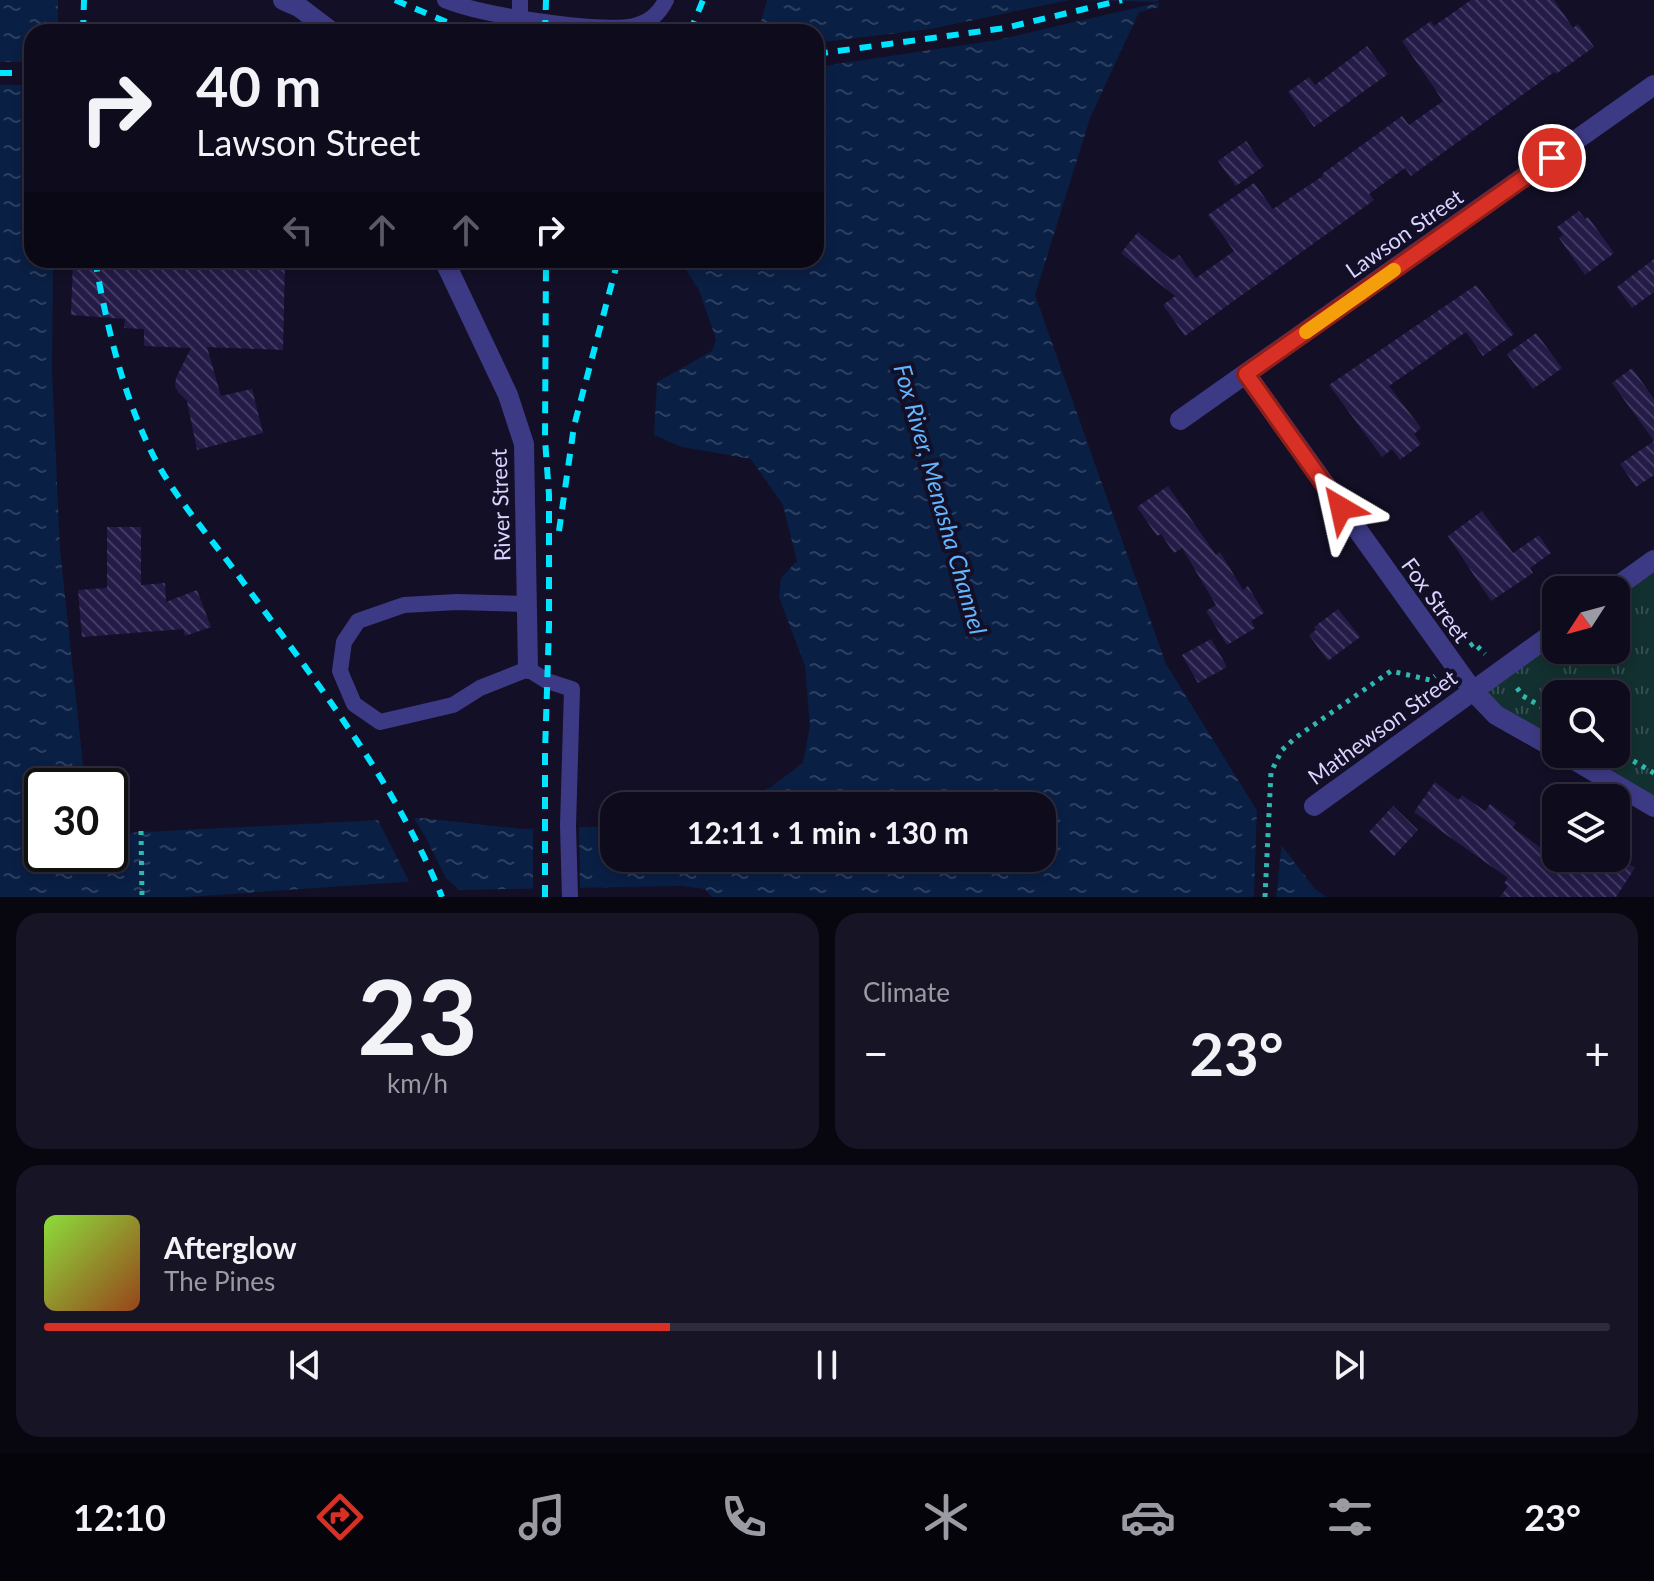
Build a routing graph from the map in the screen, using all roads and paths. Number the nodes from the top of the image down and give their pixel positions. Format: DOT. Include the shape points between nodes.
graph roads {
  1 [pos="283,0"];
  2 [pos="445,0"];
  3 [pos="666,0"];
  4 [pos="520,16"];
  5 [pos="321,24"];
  6 [pos="585,24"];
  7 [pos="639,24"];
  8 [pos="1654,85"];
  9 [pos="448,268"];
  10 [pos="1246,374"];
  11 [pos="1180,420"];
  12 [pos="1654,560"];
  13 [pos="1630,577"];
  14 [pos="527,604"];
  15 [pos="1542,641"];
  16 [pos="1452,661"];
  17 [pos="528,669"];
  18 [pos="1473,691"];
  19 [pos="1542,741"];
  20 [pos="1630,759"];
  21 [pos="1588,768"];
  22 [pos="1654,773"];
  23 [pos="1314,806"];
  24 [pos="1654,807"];
  25 [pos="141,831"];
  26 [pos="142,897"];
  27 [pos="570,897"];
  28 [pos="1265,897"];
  1 -- 5 [label="street"];
  2 -- 4 [label="lane" via="466,9"];
  3 -- 7 [label="lane" via="658,15"];
  4 -- 6 [label="lane"];
  8 -- 10 [label="street, Lawson Street"];
  9 -- 14 [label="street, River Street" via="508,395 524,444"];
  10 -- 11 [label="street, Lawson Street"];
  10 -- 16 [label="street, Fox Street"];
  12 -- 13 [label="street"];
  14 -- 17 [label="street, River Street"];
  14 -- 17 [label="lane" via="404,605 358,621 344,642 340,671 354,704 380,722 453,705"];
  15 -- 18 [label="street, Mathewson Street"];
  16 -- 18 [label="street, Fox Street"];
  16 -- 28 [label="path" via="1430,680 1391,671 1282,750 1271,772"];
  17 -- 27 [label="lane" via="572,689"];
  18 -- 19 [label="street, Fox Street" via="1496,715"];
  18 -- 23 [label="street, Mathewson Street"];
  20 -- 22 [label="path"];
  21 -- 24 [label="street"];
  25 -- 26 [label="path"];
}
